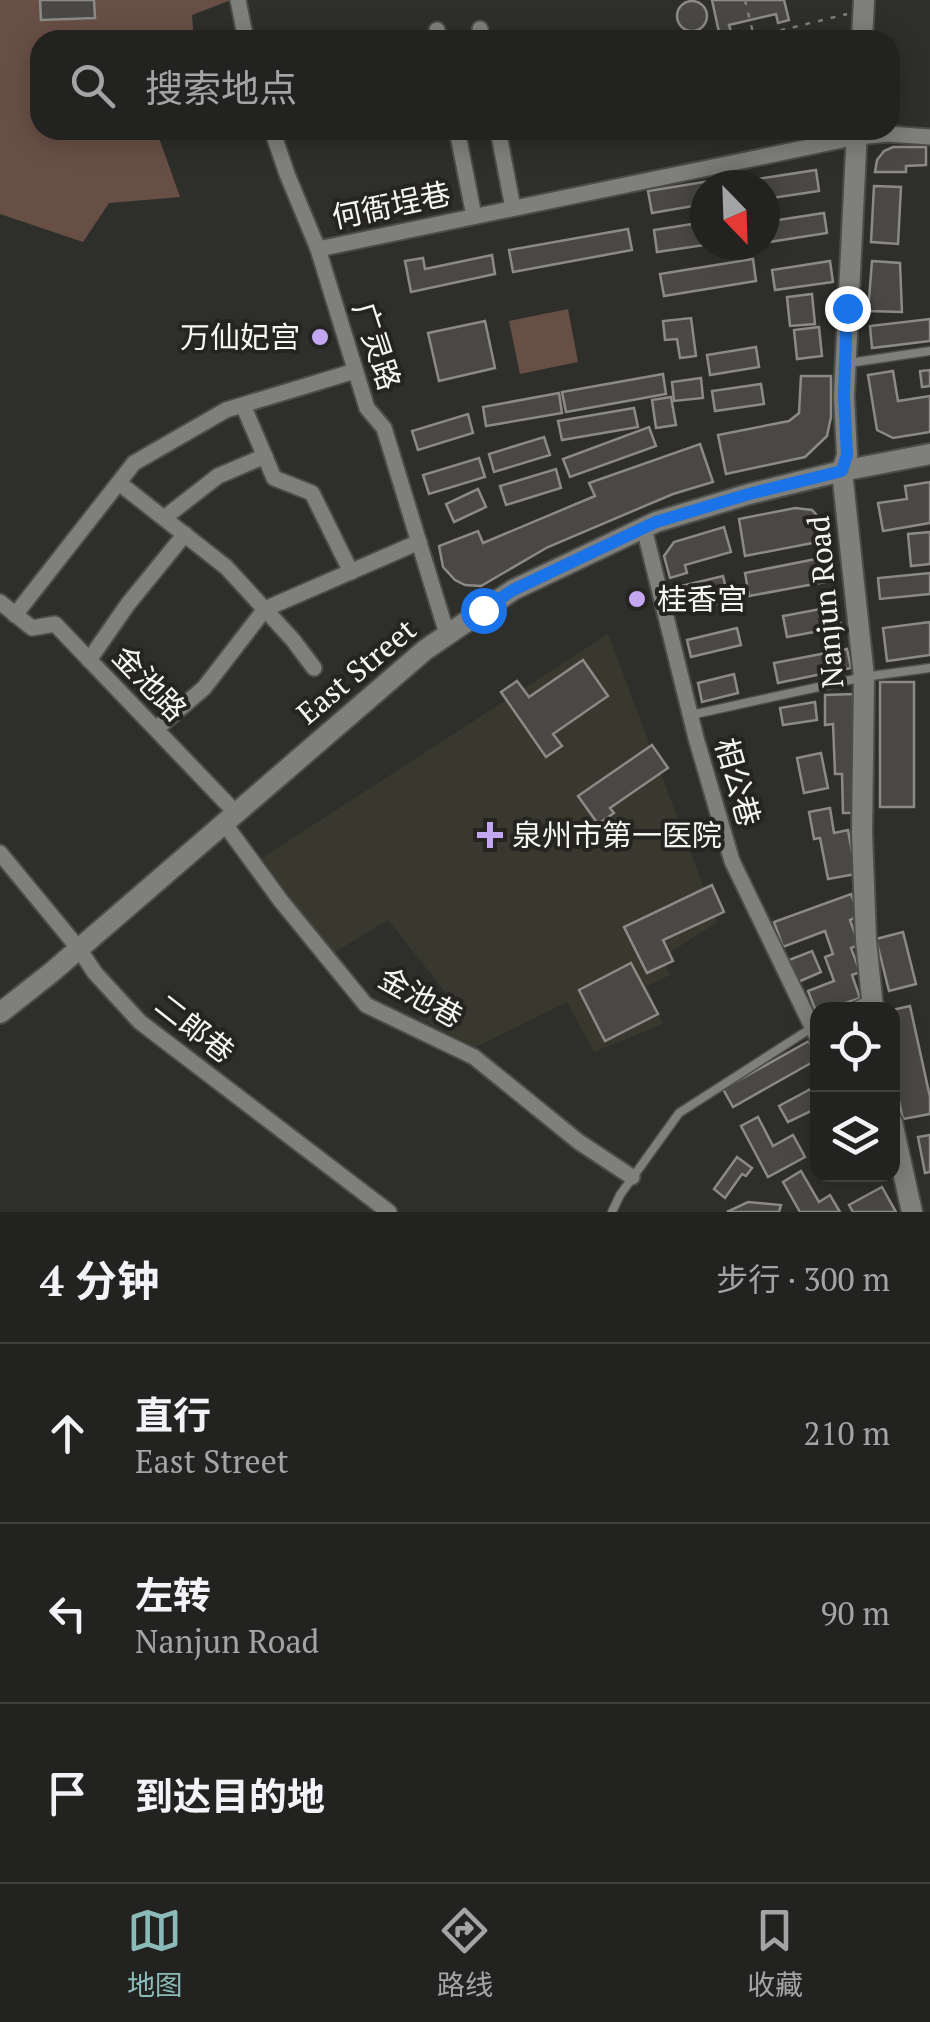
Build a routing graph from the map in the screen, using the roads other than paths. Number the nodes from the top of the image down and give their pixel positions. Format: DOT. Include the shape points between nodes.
graph roads {
  1 [pos="238,0"];
  2 [pos="864,5"];
  3 [pos="244,30"];
  4 [pos="863,30"];
  5 [pos="900,135"];
  6 [pos="930,137"];
  7 [pos="275,140"];
  8 [pos="459,140"];
  9 [pos="500,140"];
  10 [pos="825,140"];
  11 [pos="857,140"];
  12 [pos="513,208"];
  13 [pos="474,216"];
  14 [pos="318,249"];
  15 [pos="930,350"];
  16 [pos="845,364"];
  17 [pos="356,371"];
  18 [pos="244,404"];
  19 [pos="930,454"];
  20 [pos="264,456"];
  21 [pos="843,468"];
  22 [pos="119,483"];
  23 [pos="164,518"];
  24 [pos="644,528"];
  25 [pos="184,534"];
  26 [pos="419,542"];
  27 [pos="350,572"];
  28 [pos="0,602"];
  29 [pos="265,610"];
  30 [pos="15,615"];
  31 [pos="446,629"];
  32 [pos="89,660"];
  33 [pos="314,668"];
  34 [pos="930,668"];
  35 [pos="864,677"];
  36 [pos="691,716"];
  37 [pos="156,729"];
  38 [pos="229,813"];
  39 [pos="0,853"];
  40 [pos="75,944"];
  41 [pos="0,1001"];
  42 [pos="872,1002"];
  43 [pos="0,1013"];
  44 [pos="810,1020"];
  45 [pos="810,1033"];
  46 [pos="900,1157"];
  47 [pos="632,1177"];
  48 [pos="896,1182"];
  49 [pos="912,1210"];
  50 [pos="390,1212"];
  51 [pos="612,1212"];
  1 -- 3 [label="street"];
  2 -- 4 [label="main road"];
  5 -- 6 [label="street, 何衙埕巷"];
  7 -- 14 [label="street, 广灵路"];
  8 -- 13 [label="street, 何衙埕巷"];
  9 -- 12 [label="street"];
  10 -- 12 [label="street, 何衙埕巷"];
  11 -- 16 [label="main road, Nanjun Road"];
  12 -- 13 [label="street, 何衙埕巷"];
  13 -- 14 [label="street, 何衙埕巷"];
  14 -- 17 [label="street, 广灵路"];
  15 -- 16 [label="lane"];
  16 -- 21 [label="main road, Nanjun Road"];
  17 -- 18 [label="street"];
  17 -- 26 [label="street, 广灵路" via="367,408 384,428"];
  18 -- 20 [label="street"];
  18 -- 22 [label="street" via="134,463"];
  19 -- 21 [label="main road, East Street"];
  20 -- 23 [label="street" via="218,476"];
  20 -- 27 [label="street" via="274,478 312,492"];
  21 -- 24 [label="main road, East Street"];
  21 -- 31 [label="main road, East Street" via="720,494 607,534 492,594"];
  21 -- 35 [label="main road, Nanjun Road"];
  22 -- 23 [label="street"];
  22 -- 30 [label="street"];
  23 -- 25 [label="street"];
  24 -- 31 [label="main road, East Street"];
  24 -- 36 [label="street, 相公巷"];
  25 -- 29 [label="street"];
  25 -- 32 [label="street"];
  26 -- 27 [label="street"];
  26 -- 31 [label="street, 广灵路"];
  27 -- 29 [label="street"];
  28 -- 30 [label="street"];
  29 -- 33 [label="street"];
  29 -- 37 [label="street" via="204,688"];
  30 -- 32 [label="street, 金池路" via="32,628 54,624"];
  31 -- 38 [label="main road, East Street"];
  32 -- 37 [label="street, 金池路"];
  34 -- 35 [label="lane"];
  35 -- 36 [label="lane"];
  35 -- 42 [label="main road, Nanjun Road" via="862,832"];
  36 -- 44 [label="street, 相公巷" via="732,861"];
  37 -- 38 [label="street, 金池路"];
  38 -- 40 [label="main road, East Street"];
  38 -- 47 [label="street, 金池巷" via="282,901 366,1005 474,1057"];
  39 -- 40 [label="street, 二郎巷"];
  40 -- 41 [label="main road, East Street"];
  40 -- 43 [label="main road, East Street"];
  40 -- 50 [label="street, 二郎巷" via="140,1022"];
  45 -- 47 [label="lane" via="679,1114"];
  46 -- 49 [label="main road"];
  47 -- 51 [label="lane"];
  48 -- 49 [label="street"];
}
